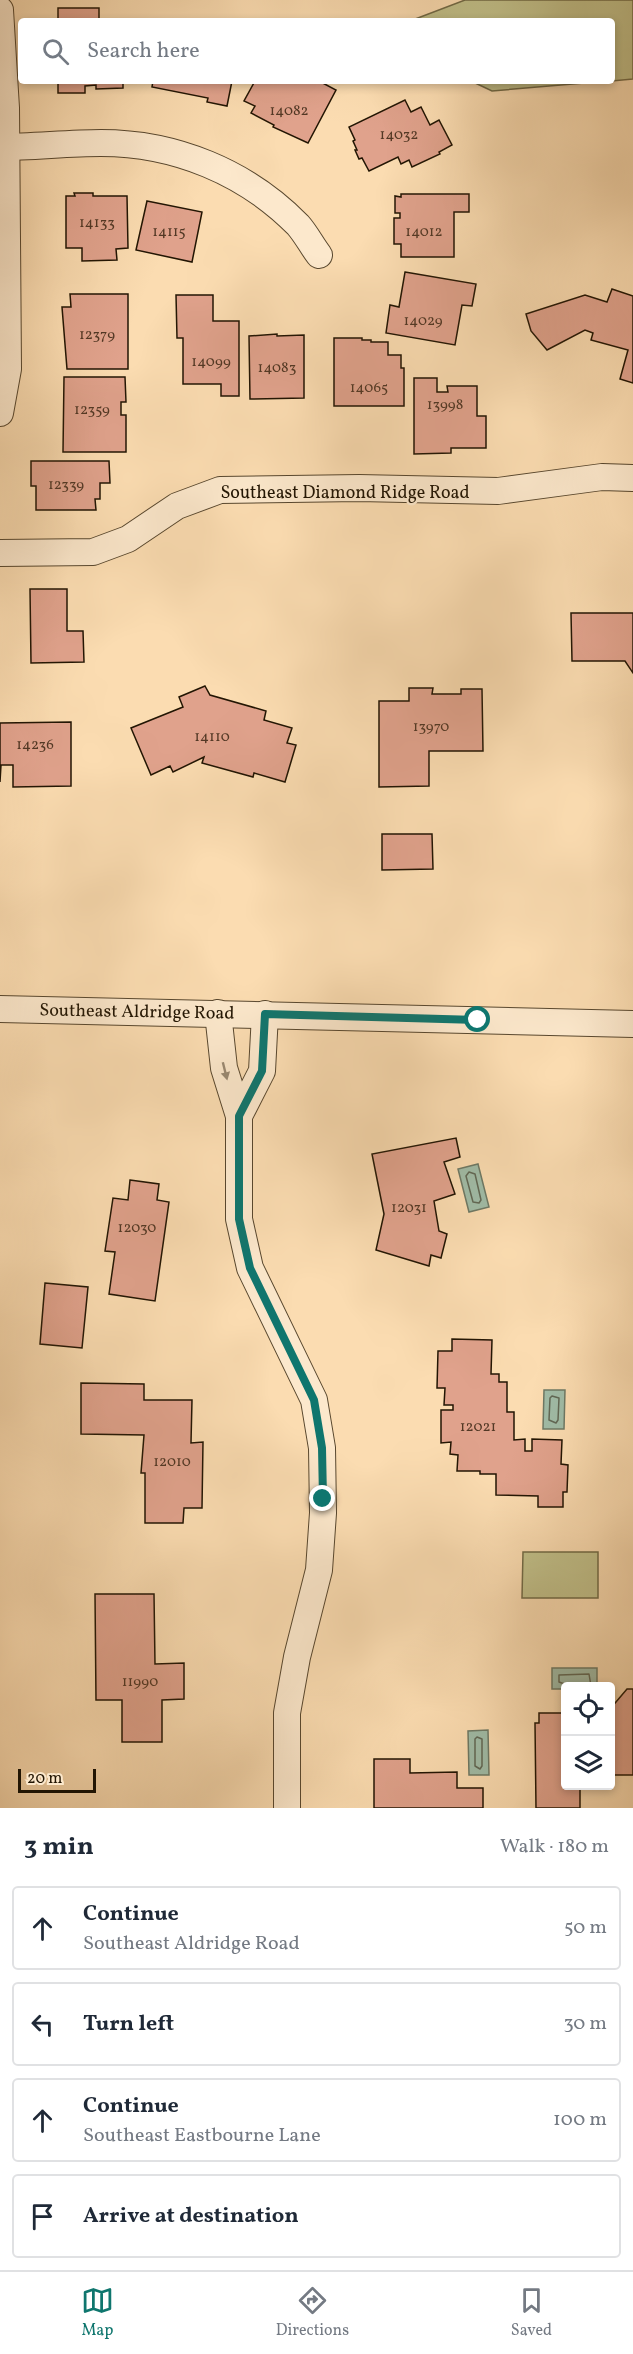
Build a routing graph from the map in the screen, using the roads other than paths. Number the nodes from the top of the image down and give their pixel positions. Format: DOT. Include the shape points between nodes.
graph roads {
  1 [pos="0,10"];
  2 [pos="3,147"];
  3 [pos="319,255"];
  4 [pos="0,413"];
  5 [pos="633,478"];
  6 [pos="0,553"];
  7 [pos="0,1009"];
  8 [pos="218,1013"];
  9 [pos="265,1014"];
  10 [pos="633,1024"];
  11 [pos="239,1116"];
  12 [pos="287,1808"];
  1 -- 2 [label="street"];
  2 -- 3 [label="street" via="102,143 156,148 205,162 237,177 267,198 300,227"];
  2 -- 4 [label="street" via="8,369"];
  5 -- 6 [label="street, Southeast Diamond Ridge Road" via="602,477 498,491 220,490 177,506 128,539 93,552"];
  7 -- 8 [label="street, Southeast Aldridge Road"];
  8 -- 9 [label="street, Southeast Aldridge Road"];
  8 -- 11 [label="street, one-way" via="224,1068"];
  9 -- 10 [label="street, Southeast Aldridge Road"];
  9 -- 11 [label="street" via="262,1071"];
  11 -- 12 [label="street" via="239,1219 250,1268 314,1400 322,1448 319,1569 287,1713"];
}
